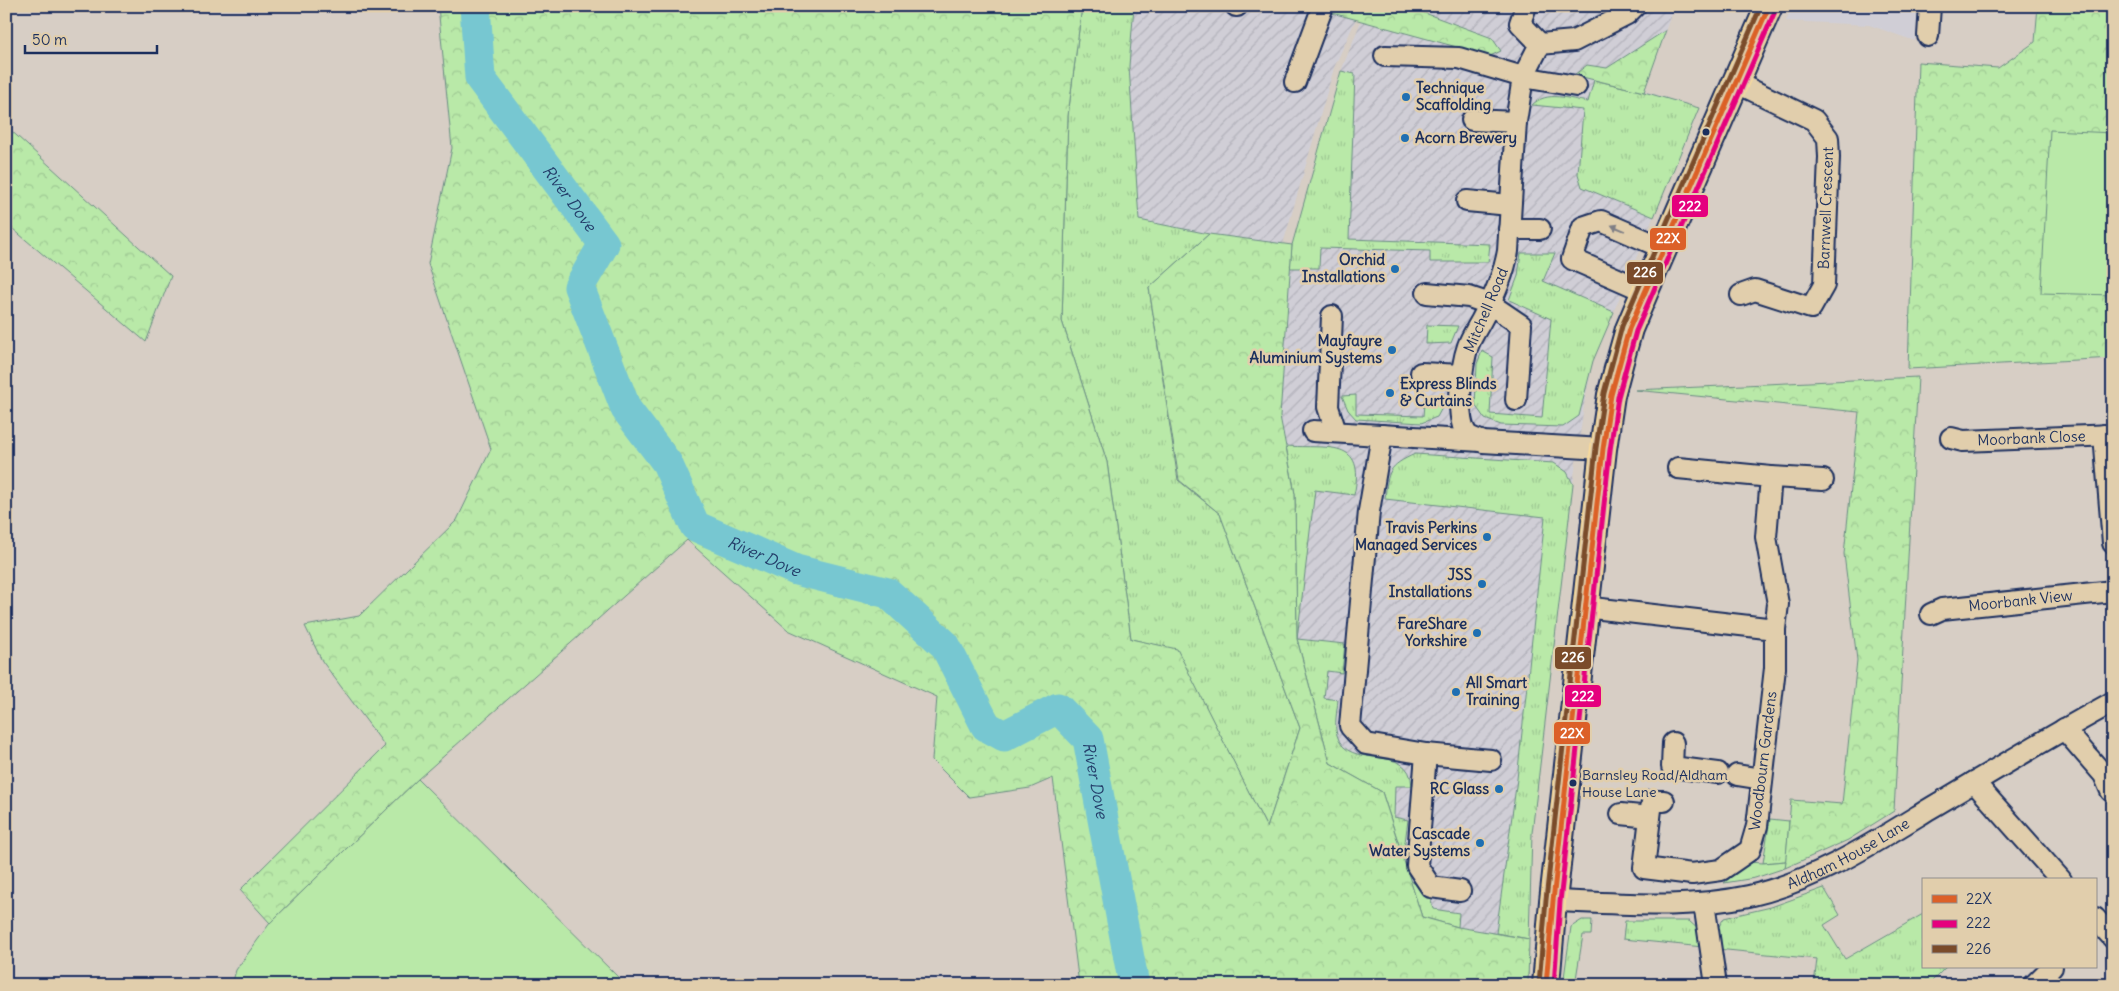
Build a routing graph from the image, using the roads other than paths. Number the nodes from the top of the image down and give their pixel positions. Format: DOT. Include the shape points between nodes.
graph roads {
  1 [pos="1323,6"];
  2 [pos="1526,6"];
  3 [pos="1635,6"];
  4 [pos="1769,6"];
  5 [pos="1930,6"];
  6 [pos="1928,36"];
  7 [pos="1540,44"];
  8 [pos="1385,56"];
  9 [pos="1523,77"];
  10 [pos="1295,82"];
  11 [pos="1737,83"];
  12 [pos="1576,86"];
  13 [pos="1472,120"];
  14 [pos="1516,122"];
  15 [pos="1467,201"];
  16 [pos="1510,205"];
  17 [pos="1509,229"];
  18 [pos="1540,229"];
  19 [pos="1663,248"];
  20 [pos="1645,291"];
  21 [pos="1427,294"];
  22 [pos="1741,296"];
  23 [pos="1490,304"];
  24 [pos="1332,316"];
  25 [pos="1421,373"];
  26 [pos="1462,375"];
  27 [pos="1516,400"];
  28 [pos="1313,431"];
  29 [pos="1336,432"];
  30 [pos="1382,435"];
  31 [pos="2108,435"];
  32 [pos="1951,438"];
  33 [pos="1483,442"];
  34 [pos="1603,449"];
  35 [pos="1678,468"];
  36 [pos="1772,477"];
  37 [pos="1823,480"];
  38 [pos="2113,543"];
  39 [pos="2113,590"];
  40 [pos="1584,607"];
  41 [pos="1931,614"];
  42 [pos="1775,629"];
  43 [pos="2113,702"];
  44 [pos="2064,729"];
  45 [pos="1673,744"];
  46 [pos="1426,754"];
  47 [pos="1490,760"];
  48 [pos="1762,779"];
  49 [pos="1974,782"];
  50 [pos="2111,791"];
  51 [pos="1664,801"];
  52 [pos="1621,814"];
  53 [pos="1650,817"];
  54 [pos="2059,878"];
  55 [pos="1460,891"];
  56 [pos="1553,901"];
  57 [pos="1704,903"];
  58 [pos="2096,922"];
  59 [pos="2113,938"];
  60 [pos="2051,968"];
  61 [pos="1546,985"];
  62 [pos="1716,985"];
  63 [pos="2034,985"];
  1 -- 10 [label="street"];
  2 -- 7 [label="street" via="1520,23"];
  3 -- 7 [label="street" via="1627,14 1574,42"];
  4 -- 11 [label="main road"];
  5 -- 6 [label="street"];
  7 -- 9 [label="street, Mitchell Road"];
  8 -- 9 [label="street" via="1459,58"];
  9 -- 12 [label="street"];
  9 -- 14 [label="street, Mitchell Road"];
  11 -- 19 [label="main road"];
  11 -- 22 [label="street, Barnwell Crescent" via="1814,120 1828,138 1829,157 1824,285 1812,308 1755,290"];
  13 -- 14 [label="street"];
  14 -- 16 [label="street, Mitchell Road"];
  15 -- 16 [label="street"];
  16 -- 17 [label="street, Mitchell Road"];
  17 -- 18 [label="street"];
  17 -- 23 [label="street, Mitchell Road" via="1504,271"];
  19 -- 20 [label="main road"];
  19 -- 20 [label="street, one-way" via="1601,221 1584,226 1578,239 1572,259"];
  20 -- 34 [label="main road" via="1620,361"];
  21 -- 23 [label="street" via="1469,296"];
  23 -- 26 [label="street, Mitchell Road" via="1468,346"];
  23 -- 27 [label="street" via="1521,326"];
  24 -- 29 [label="street" via="1328,407"];
  25 -- 26 [label="street"];
  26 -- 33 [label="street, Mitchell Road" via="1462,426 1469,436"];
  28 -- 29 [label="street"];
  29 -- 30 [label="street"];
  30 -- 33 [label="street"];
  30 -- 46 [label="street" via="1369,510 1350,726 1366,744"];
  31 -- 32 [label="street, Moorbank Close" via="1963,441"];
  31 -- 38 [label="street"];
  33 -- 34 [label="street"];
  34 -- 40 [label="main road"];
  35 -- 36 [label="street"];
  36 -- 37 [label="street"];
  36 -- 42 [label="street, Woodbourn Gardens" via="1766,537 1778,604"];
  39 -- 41 [label="street, Moorbank View" via="1942,609"];
  40 -- 42 [label="street"];
  40 -- 56 [label="main road"];
  42 -- 48 [label="street, Woodbourn Gardens" via="1775,668"];
  43 -- 44 [label="street, Aldham House Lane"];
  44 -- 49 [label="street, Aldham House Lane"];
  44 -- 50 [label="street" via="2104,775"];
  45 -- 48 [label="street" via="1672,767"];
  46 -- 47 [label="street"];
  46 -- 55 [label="street" via="1417,866 1431,887"];
  48 -- 53 [label="street, Woodbourn Gardens" via="1757,826 1750,850 1721,870 1692,874 1644,868"];
  49 -- 54 [label="street"];
  49 -- 57 [label="street, Aldham House Lane" via="1827,868 1764,892"];
  51 -- 53 [label="street, Woodbourn Gardens" via="1652,801"];
  52 -- 53 [label="street"];
  56 -- 57 [label="street, Aldham House Lane"];
  56 -- 61 [label="main road"];
  57 -- 62 [label="street"];
  58 -- 59 [label="street"];
  60 -- 63 [label="street"];
}
